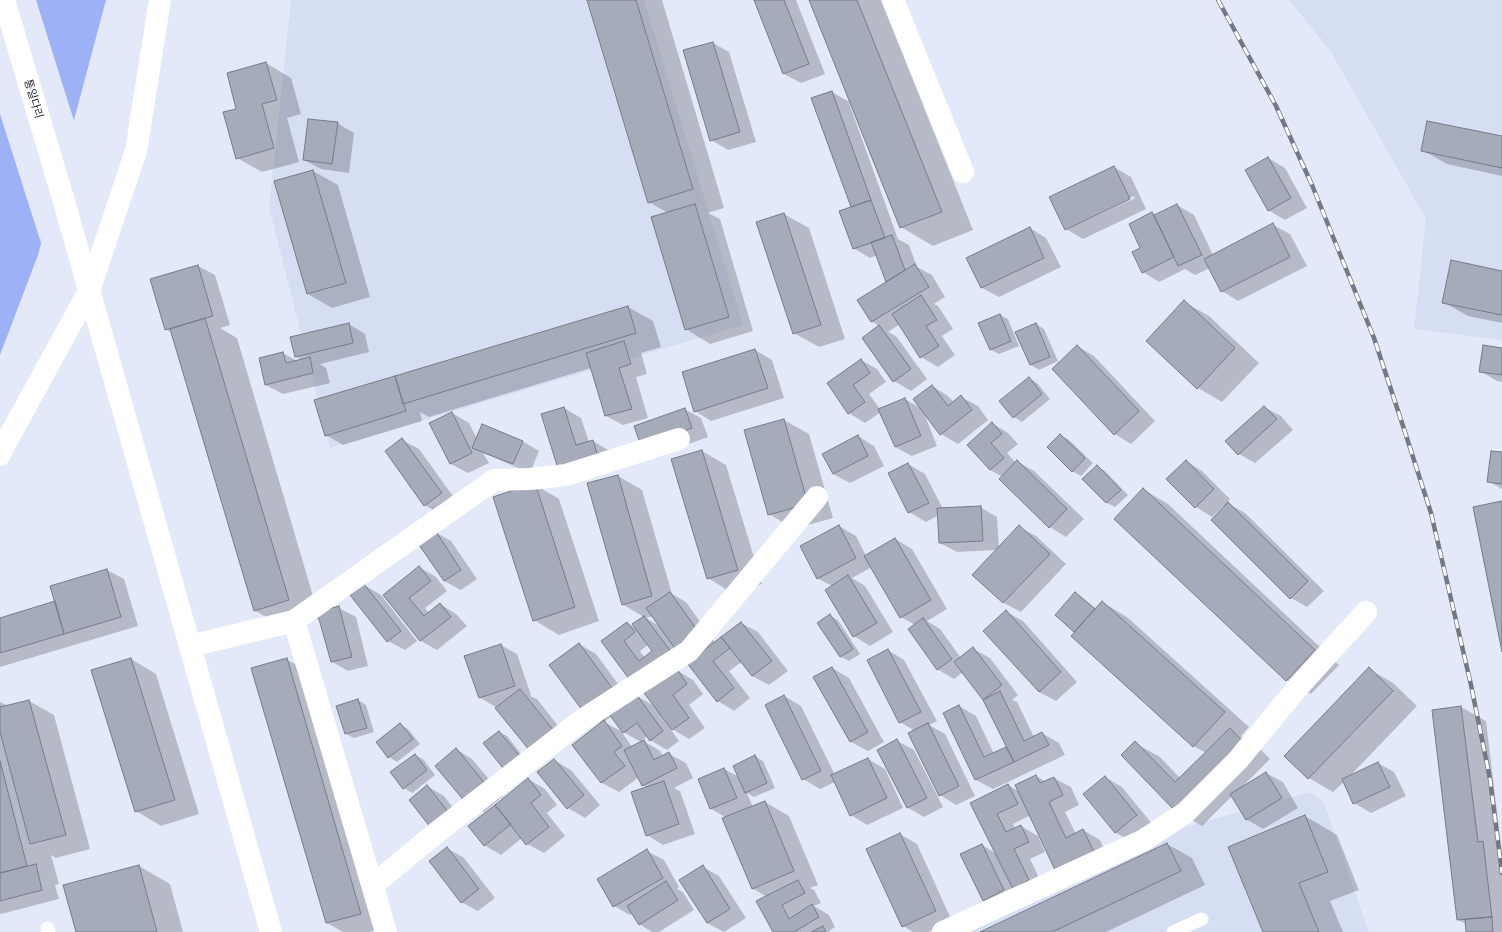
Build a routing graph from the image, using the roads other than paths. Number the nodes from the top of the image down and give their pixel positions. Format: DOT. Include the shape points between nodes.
graph roads {
  1 [pos="4,0"];
  2 [pos="160,0"];
  3 [pos="893,0"];
  4 [pos="962,172"];
  5 [pos="89,291"];
  6 [pos="679,439"];
  7 [pos="0,455"];
  8 [pos="817,497"];
  9 [pos="1366,612"];
  10 [pos="294,620"];
  11 [pos="190,646"];
  12 [pos="373,886"];
  13 [pos="1202,919"];
  14 [pos="271,932"];
  15 [pos="386,932"];
  16 [pos="943,932"];
  17 [pos="1173,932"];
  1 -- 5 [label="street, 통일다리"];
  2 -- 5 [label="street" via="136,151"];
  3 -- 4 [label="street"];
  5 -- 7 [label="street"];
  5 -- 11 [label="street, 통일다리"];
  6 -- 10 [label="street" via="566,475 494,480"];
  8 -- 12 [label="street" via="689,651 582,720 436,833"];
  9 -- 16 [label="street" via="1298,687 1238,760 1185,813 1144,840"];
  10 -- 11 [label="street"];
  10 -- 12 [label="street"];
  11 -- 14 [label="street, 통일다리"];
  12 -- 15 [label="street"];
  13 -- 17 [label="lane"];
}
